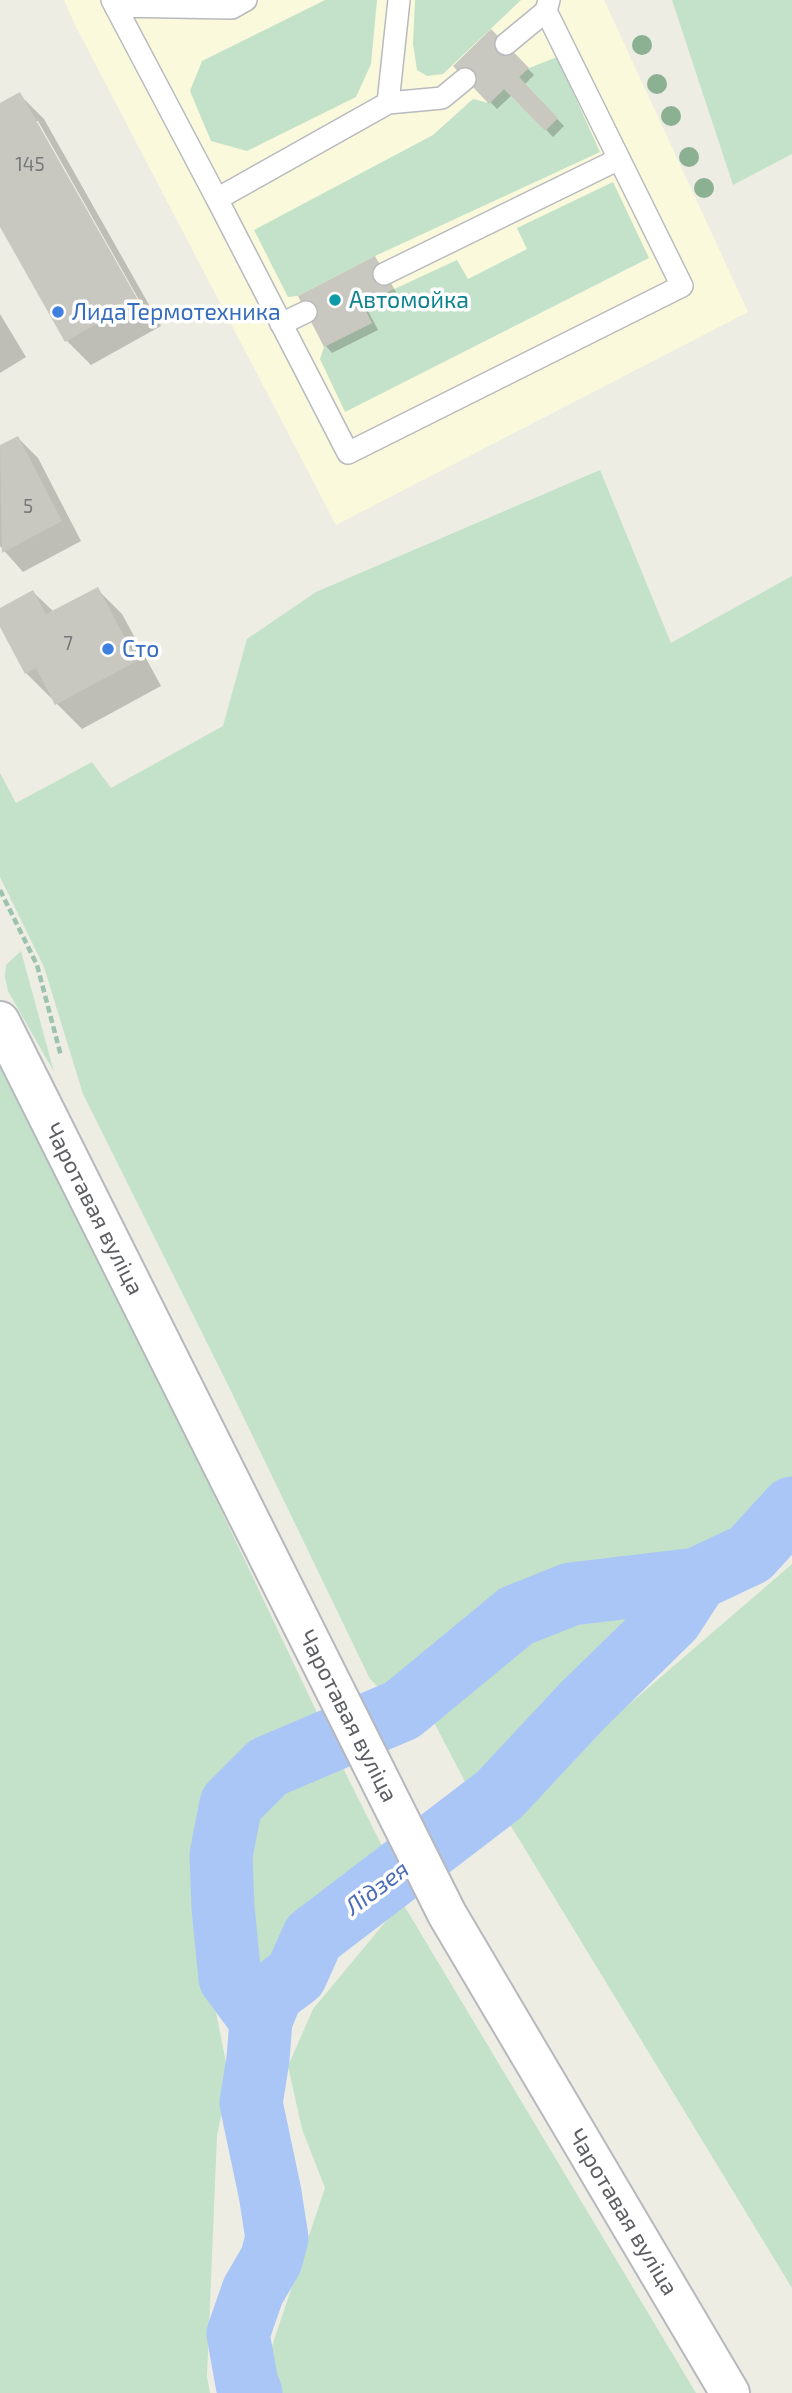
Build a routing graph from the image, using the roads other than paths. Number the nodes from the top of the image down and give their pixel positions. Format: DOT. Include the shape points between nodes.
graph roads {
  1 [pos="151,0"];
  2 [pos="246,0"];
  3 [pos="399,0"];
  4 [pos="119,1"];
  5 [pos="547,5"];
  6 [pos="506,44"];
  7 [pos="465,79"];
  8 [pos="387,103"];
  9 [pos="619,159"];
  10 [pos="217,199"];
  11 [pos="384,274"];
  12 [pos="306,312"];
  13 [pos="281,324"];
  14 [pos="0,1021"];
  15 [pos="730,2393"];
  1 -- 4 [label="lane"];
  2 -- 4 [label="lane" via="232,8"];
  3 -- 8 [label="lane"];
  4 -- 10 [label="lane" via="134,46"];
  5 -- 6 [label="lane"];
  5 -- 9 [label="lane"];
  7 -- 8 [label="lane" via="442,98"];
  8 -- 10 [label="lane"];
  9 -- 11 [label="lane"];
  9 -- 13 [label="lane" via="682,286 348,453"];
  10 -- 13 [label="lane"];
  12 -- 13 [label="lane"];
  14 -- 15 [label="street, Чаротавая вуліца" via="447,1914"];
}
